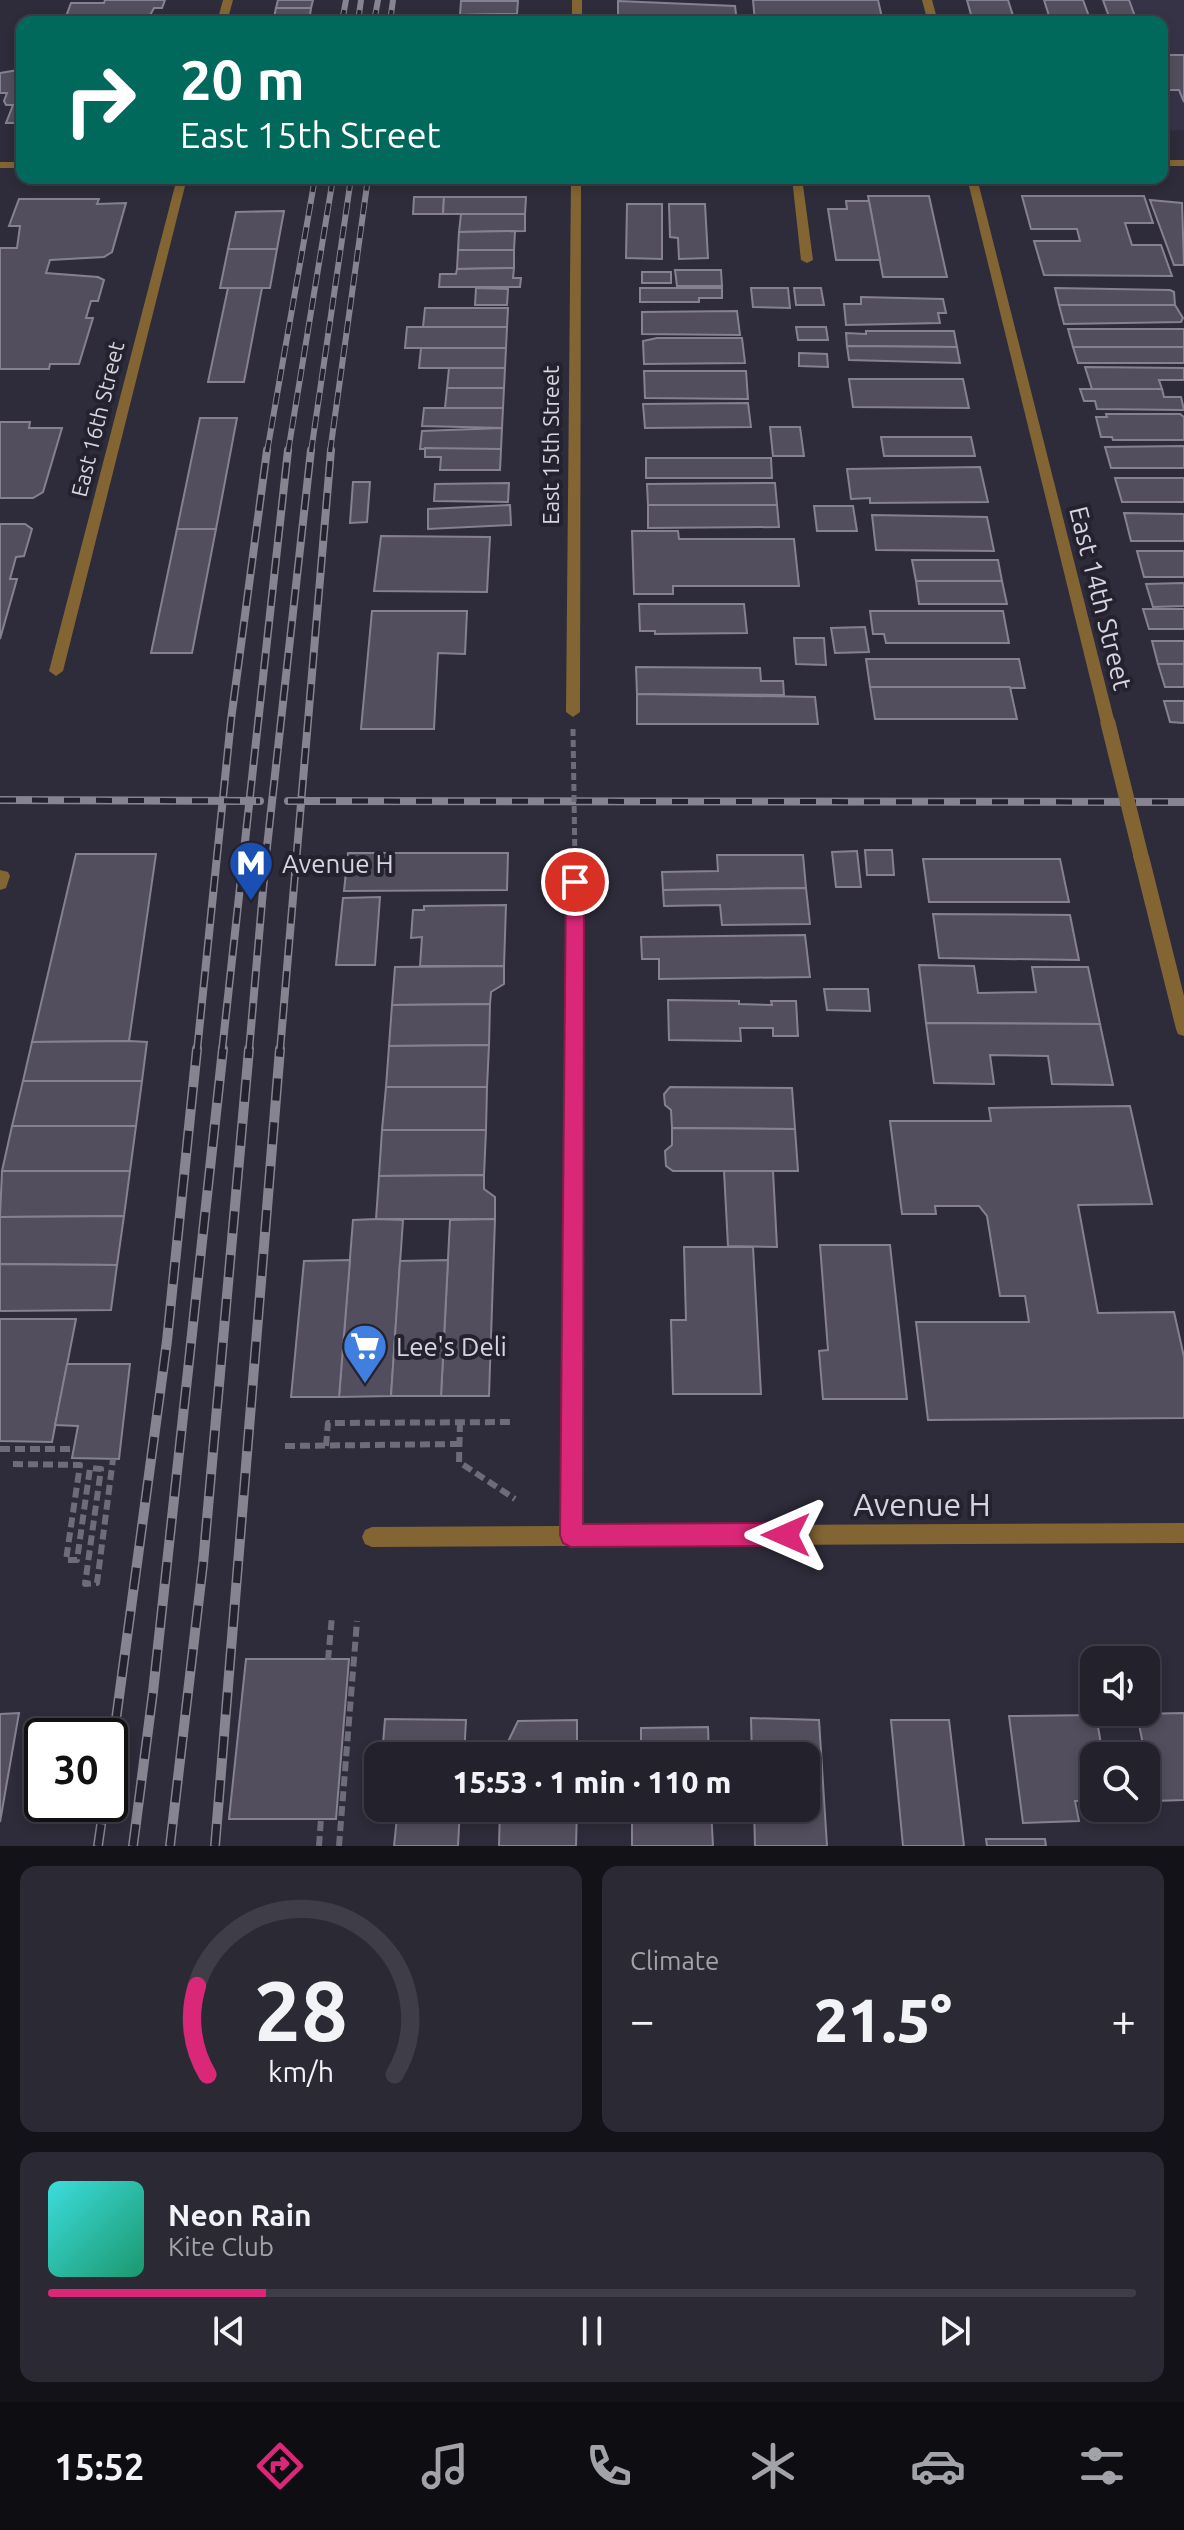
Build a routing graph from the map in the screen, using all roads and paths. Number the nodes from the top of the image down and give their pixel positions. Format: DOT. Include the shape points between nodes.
graph roads {
  1 [pos="180,184"];
  2 [pos="576,184"];
  3 [pos="798,184"];
  4 [pos="973,184"];
  5 [pos="807,260"];
  6 [pos="56,671"];
  7 [pos="573,712"];
  8 [pos="573,729"];
  9 [pos="575,862"];
  10 [pos="575,882"];
  11 [pos="1184,1029"];
  12 [pos="460,1422"];
  13 [pos="511,1422"];
  14 [pos="459,1444"];
  15 [pos="285,1446"];
  16 [pos="326,1446"];
  17 [pos="0,1449"];
  18 [pos="72,1449"];
  19 [pos="113,1459"];
  20 [pos="459,1462"];
  21 [pos="13,1464"];
  22 [pos="1184,1533"];
  23 [pos="571,1535"];
  24 [pos="372,1537"];
  25 [pos="332,1616"];
  26 [pos="357,1621"];
  27 [pos="328,1660"];
  28 [pos="321,1819"];
  29 [pos="319,1846"];
  30 [pos="339,1846"];
  1 -- 6 [label="street, East 16th Street"];
  2 -- 7 [label="street, East 15th Street"];
  3 -- 5 [label="street"];
  4 -- 11 [label="street, East 14th Street, bridge"];
  8 -- 9 [label="path, bridge"];
  10 -- 23 [label="street"];
  12 -- 13 [label="path"];
  12 -- 14 [label="path"];
  12 -- 16 [label="path" via="328,1423"];
  14 -- 16 [label="path"];
  14 -- 20 [label="path"];
  15 -- 16 [label="path"];
  17 -- 18 [label="path"];
  19 -- 21 [label="path" via="97,1583 85,1584 101,1469 90,1468 77,1560 66,1560 80,1465"];
  22 -- 23 [label="street, Avenue H"];
  23 -- 24 [label="street, Avenue H"];
  25 -- 27 [label="path"];
  26 -- 30 [label="path"];
  28 -- 29 [label="path"];
}
